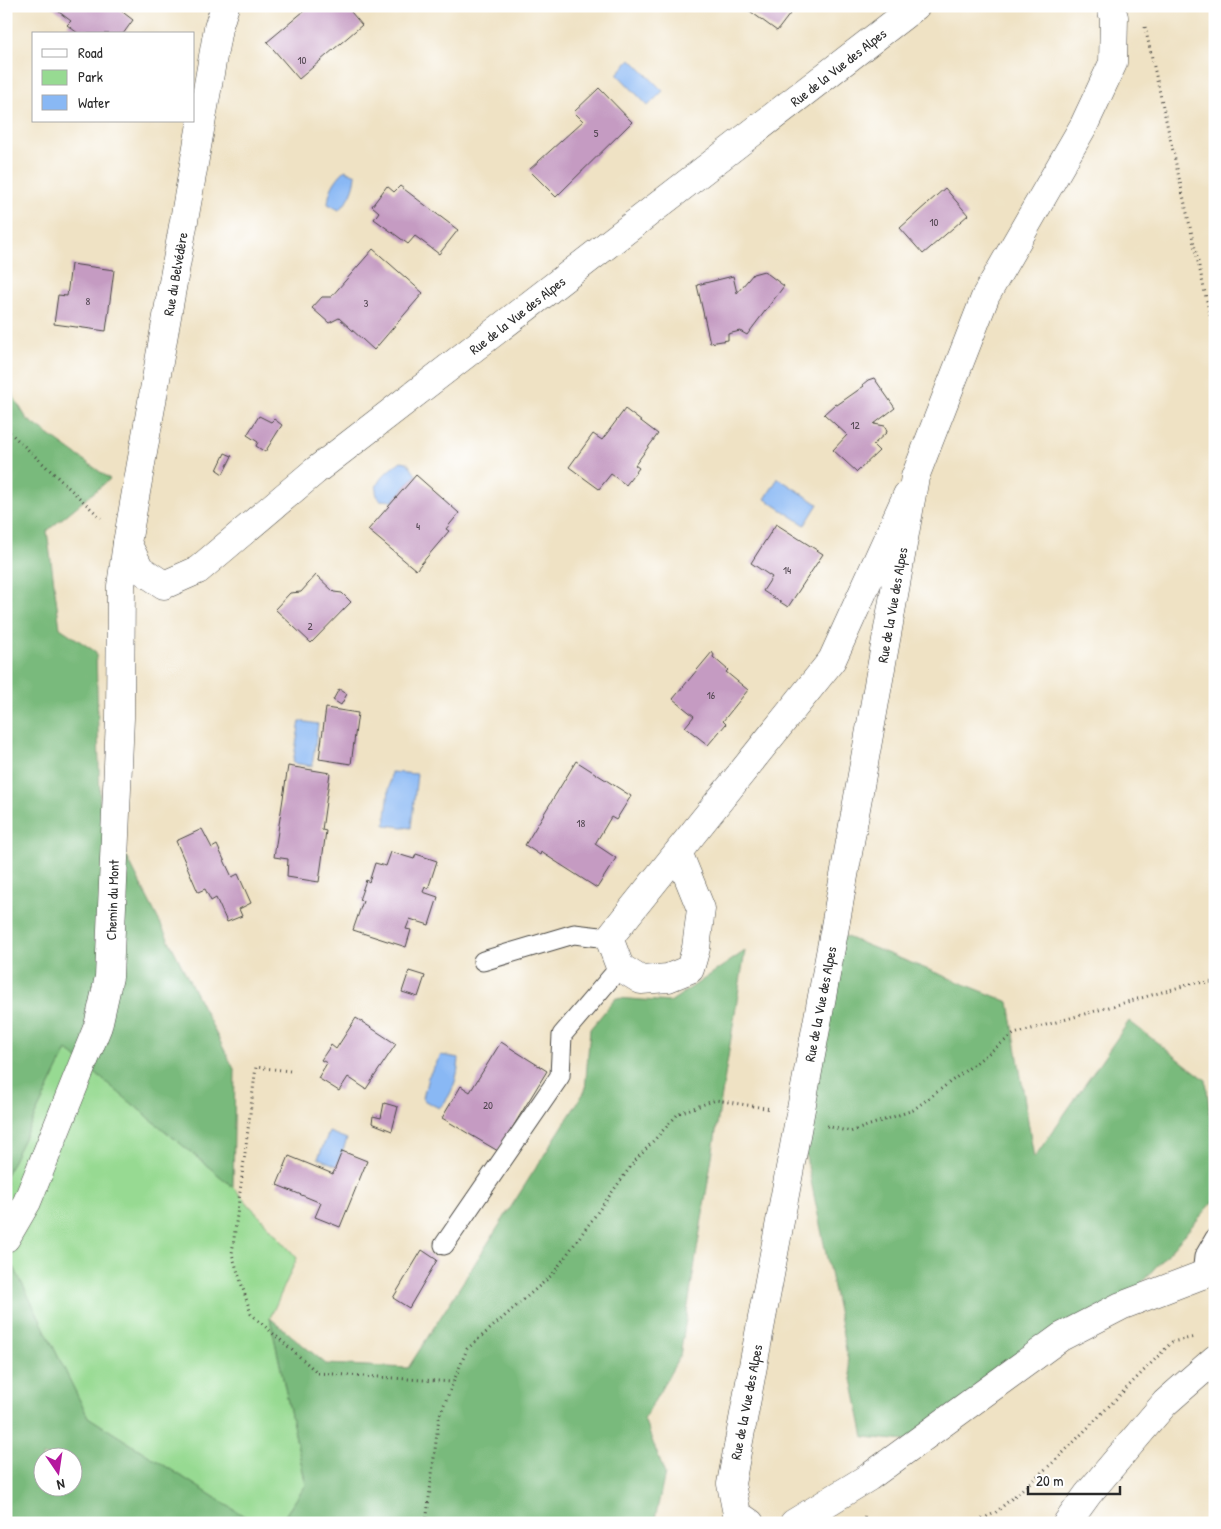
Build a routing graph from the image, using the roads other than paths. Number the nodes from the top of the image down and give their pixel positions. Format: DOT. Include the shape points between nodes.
graph roads {
  1 [pos="225,6"];
  2 [pos="916,6"];
  3 [pos="1110,6"];
  4 [pos="915,477"];
  5 [pos="128,543"];
  6 [pos="678,852"];
  7 [pos="609,938"];
  8 [pos="482,961"];
  9 [pos="620,968"];
  10 [pos="6,1238"];
  11 [pos="1215,1238"];
  12 [pos="444,1244"];
  13 [pos="1208,1274"];
  14 [pos="1215,1359"];
  15 [pos="750,1523"];
  16 [pos="794,1523"];
  17 [pos="1067,1523"];
  1 -- 5 [label="street, Rue du Belvédère" via="218,28"];
  2 -- 5 [label="street, Rue de la Vue des Alpes" via="315,471 198,570 164,585 140,569"];
  3 -- 4 [label="street, Rue de la Vue des Alpes" via="1114,17 1113,63 1084,125 986,295"];
  4 -- 6 [label="street, Rue de la Vue des Alpes" via="832,660"];
  4 -- 15 [label="street, Rue de la Vue des Alpes" via="731,1484 737,1514"];
  5 -- 10 [label="street, Chemin du Mont" via="120,586 120,718 109,976 98,1026 27,1202"];
  6 -- 7 [label="street, Rue de la Vue des Alpes"];
  6 -- 9 [label="street" via="701,909 690,969 668,978 641,980"];
  7 -- 8 [label="lane" via="574,934"];
  7 -- 9 [label="street"];
  9 -- 12 [label="lane" via="562,1035 560,1076"];
  11 -- 13 [label="lane" via="1204,1257"];
  13 -- 16 [label="street" via="1120,1306 1061,1337 869,1477"];
  14 -- 17 [label="street" via="1165,1403"];
}
